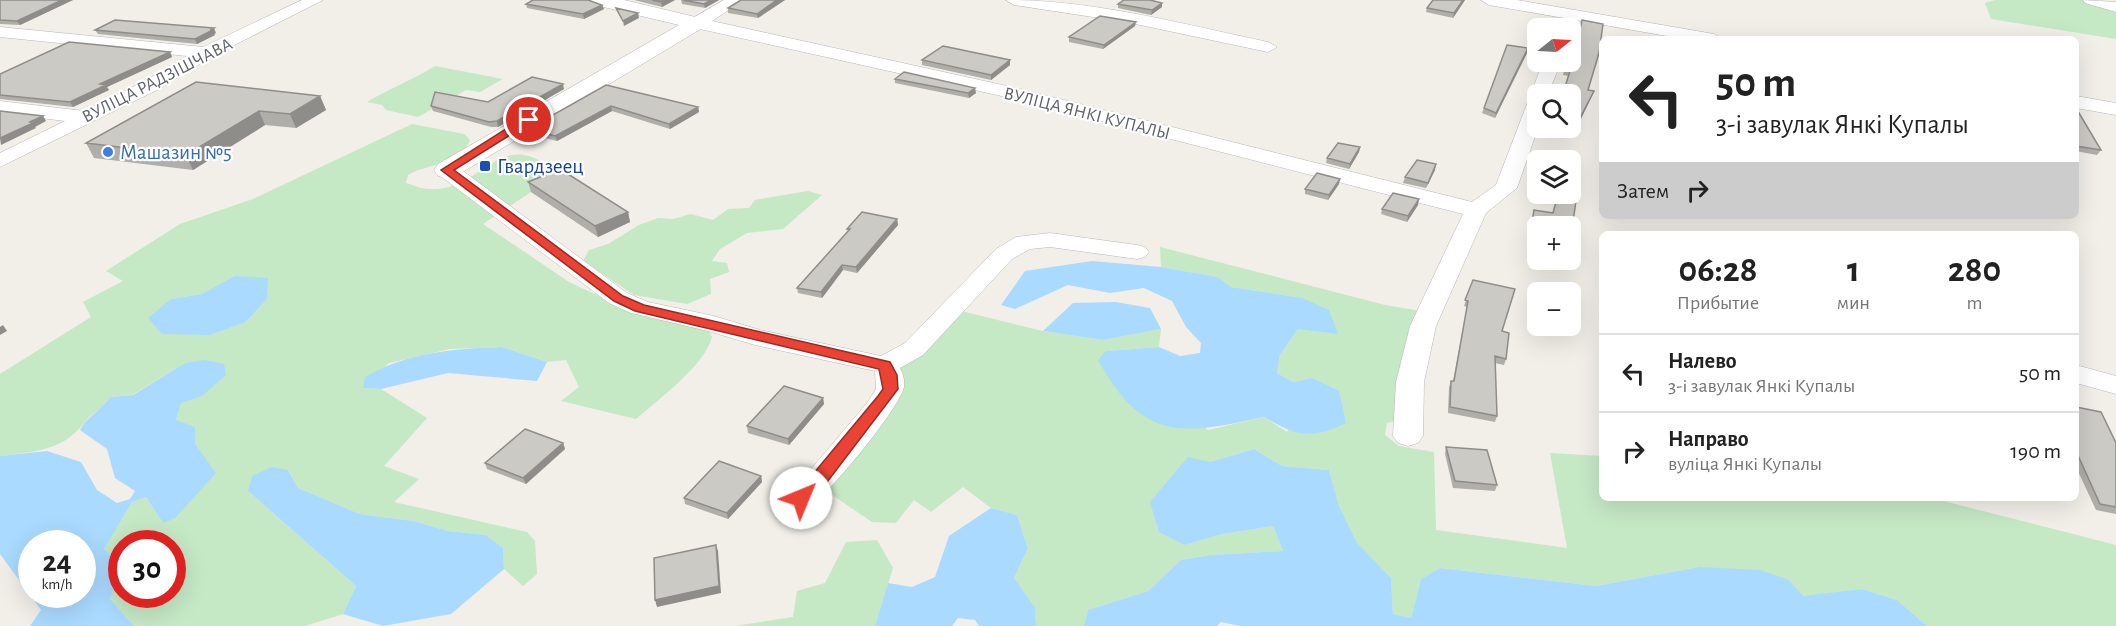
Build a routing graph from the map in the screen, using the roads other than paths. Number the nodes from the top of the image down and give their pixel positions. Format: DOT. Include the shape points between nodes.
graph roads {
  1 [pos="315,0"];
  2 [pos="598,0"];
  3 [pos="736,0"];
  4 [pos="1014,0"];
  5 [pos="1489,0"];
  6 [pos="2091,0"];
  7 [pos="2116,7"];
  8 [pos="1557,18"];
  9 [pos="697,23"];
  10 [pos="1581,23"];
  11 [pos="0,32"];
  12 [pos="1690,36"];
  13 [pos="1268,47"];
  14 [pos="205,54"];
  15 [pos="2079,103"];
  16 [pos="0,107"];
  17 [pos="2116,109"];
  18 [pos="84,117"];
  19 [pos="1527,128"];
  20 [pos="0,162"];
  21 [pos="447,170"];
  22 [pos="1476,210"];
  23 [pos="1137,252"];
  24 [pos="885,365"];
  25 [pos="2079,375"];
  26 [pos="2116,385"];
  27 [pos="1408,436"];
  28 [pos="790,506"];
  1 -- 14 [label="street, ВУЛІЦА РАДЗІШЧАВА"];
  2 -- 9 [label="street, ВУЛІЦА ЯНКІ КУПАЛЫ"];
  3 -- 9 [label="street"];
  4 -- 13 [label="street" via="1126,16"];
  5 -- 8 [label="street"];
  6 -- 7 [label="street"];
  9 -- 21 [label="street"];
  9 -- 22 [label="street, ВУЛІЦА ЯНКІ КУПАЛЫ" via="1016,94"];
  10 -- 12 [label="street"];
  11 -- 14 [label="street"];
  14 -- 18 [label="street, ВУЛІЦА РАДЗІШЧАВА" via="152,85"];
  15 -- 17 [label="street"];
  16 -- 18 [label="street"];
  18 -- 20 [label="street, ВУЛІЦА РАДЗІШЧАВА"];
  19 -- 22 [label="street" via="1506,188"];
  21 -- 24 [label="street" via="618,298 640,308"];
  22 -- 27 [label="street" via="1423,326 1410,382"];
  23 -- 24 [label="street" via="1050,240 1024,242 1004,254 914,349"];
  24 -- 28 [label="street" via="890,389 877,410 812,489"];
  25 -- 26 [label="street"];
}
